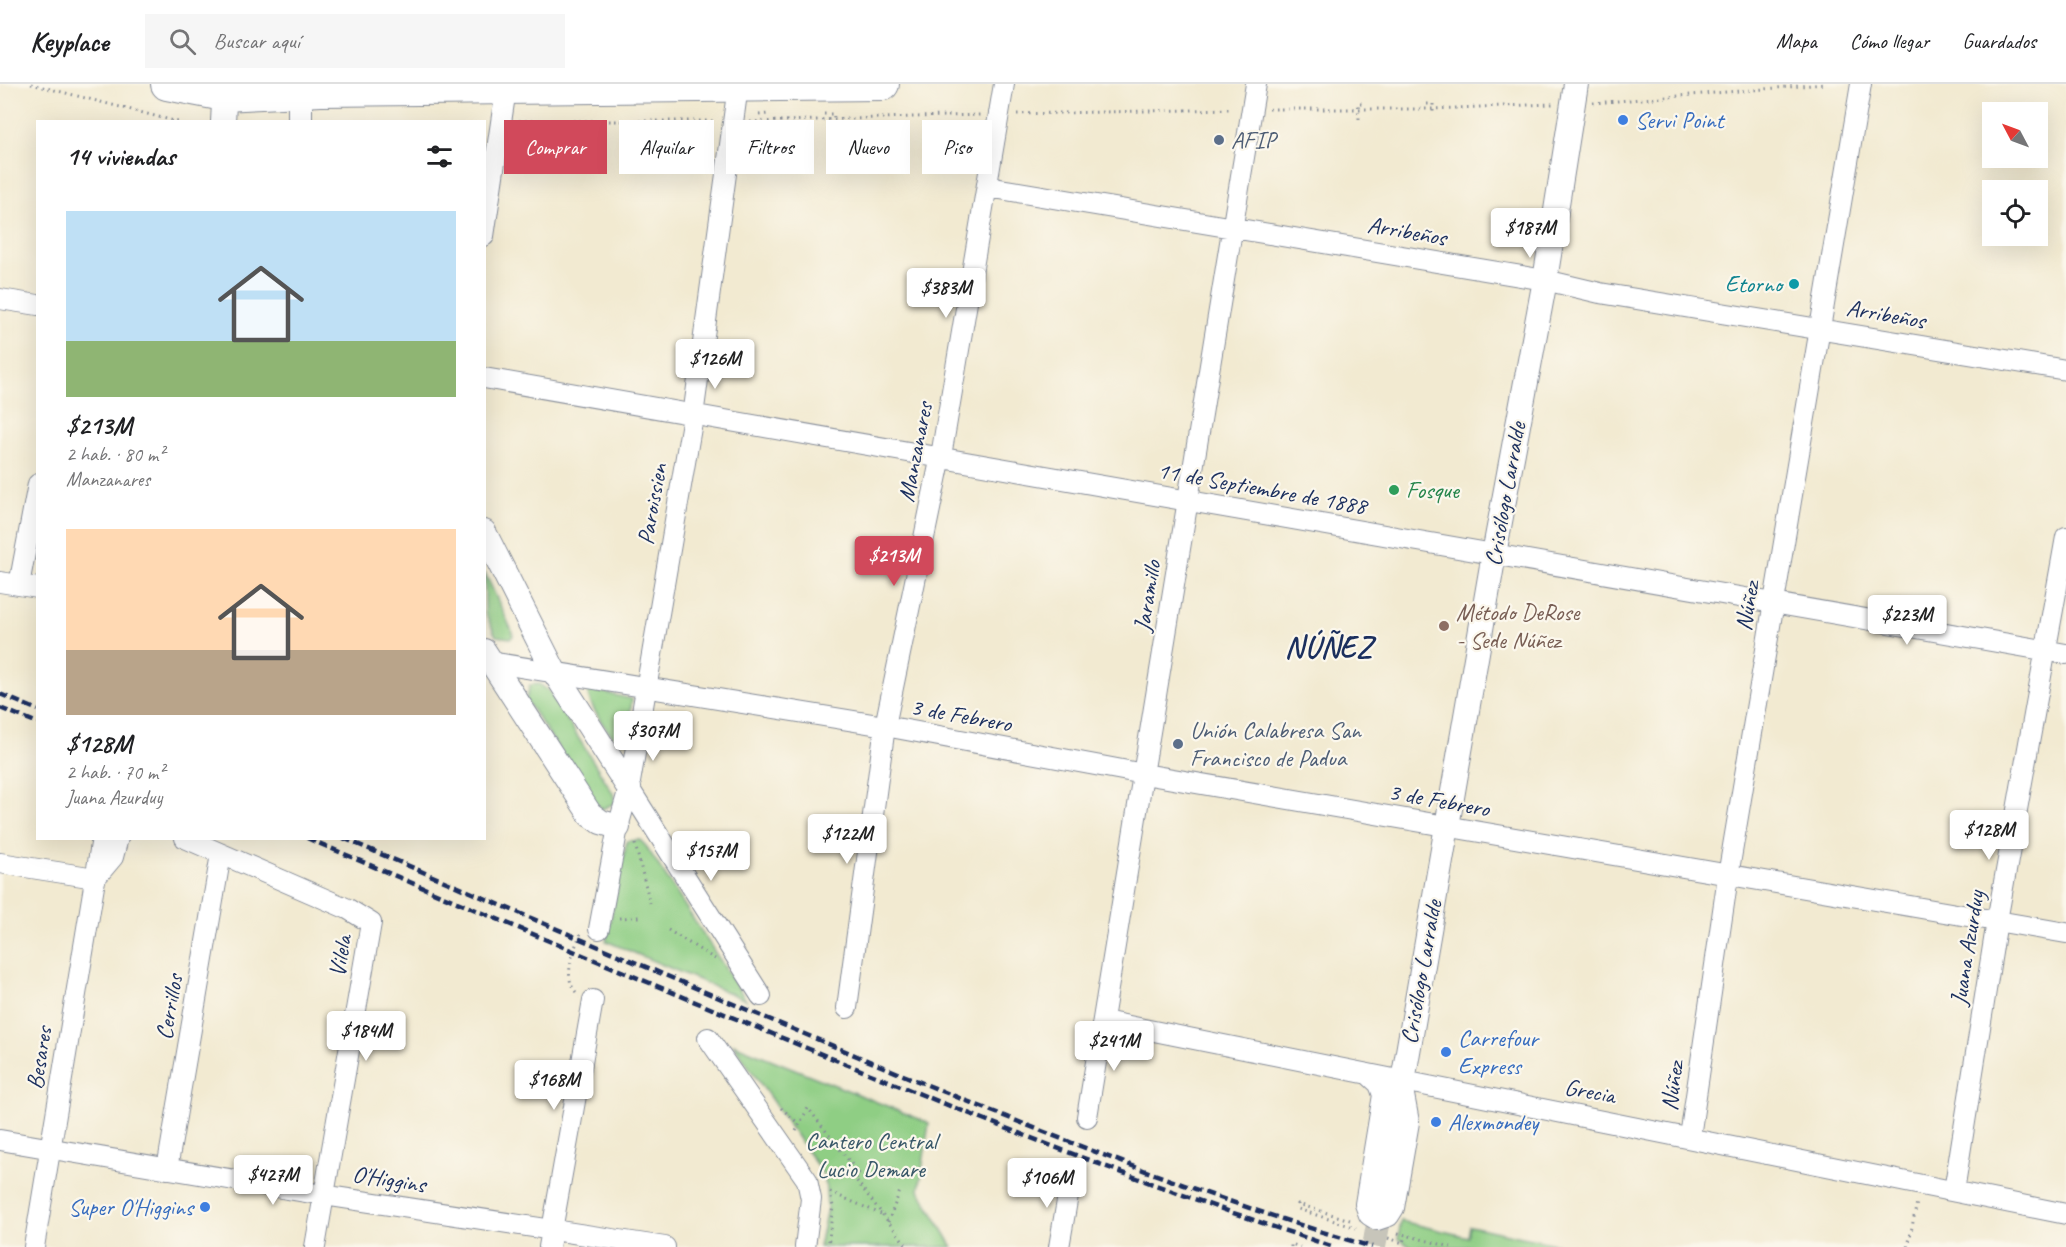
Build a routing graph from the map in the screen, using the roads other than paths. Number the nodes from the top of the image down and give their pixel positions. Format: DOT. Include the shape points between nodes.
graph roads {
  1 [pos="167,84"];
  2 [pos="883,84"];
  3 [pos="1004,84"];
  4 [pos="1256,84"];
  5 [pos="1861,84"];
  6 [pos="738,86"];
  7 [pos="506,89"];
  8 [pos="1574,94"];
  9 [pos="300,99"];
  10 [pos="224,100"];
  11 [pos="987,187"];
  12 [pos="486,223"];
  13 [pos="1233,228"];
  14 [pos="1545,280"];
  15 [pos="0,299"];
  16 [pos="36,305"];
  17 [pos="1821,328"];
  18 [pos="2066,370"];
  19 [pos="486,378"];
  20 [pos="693,417"];
  21 [pos="941,456"];
  22 [pos="36,495"];
  23 [pos="1189,501"];
  24 [pos="486,536"];
  25 [pos="2066,537"];
  26 [pos="1494,554"];
  27 [pos="19,585"];
  28 [pos="1773,604"];
  29 [pos="2056,653"];
  30 [pos="486,658"];
  31 [pos="555,673"];
  32 [pos="647,688"];
  33 [pos="885,726"];
  34 [pos="1144,774"];
  35 [pos="629,788"];
  36 [pos="618,826"];
  37 [pos="1447,827"];
  38 [pos="89,840"];
  39 [pos="102,840"];
  40 [pos="117,840"];
  41 [pos="190,840"];
  42 [pos="221,854"];
  43 [pos="0,863"];
  44 [pos="1728,876"];
  45 [pos="95,878"];
  46 [pos="1997,921"];
  47 [pos="590,931"];
  48 [pos="2066,933"];
  49 [pos="761,996"];
  50 [pos="593,1000"];
  51 [pos="847,1008"];
  52 [pos="1104,1021"];
  53 [pos="708,1038"];
  54 [pos="1368,1074"];
  55 [pos="1403,1081"];
  56 [pos="1088,1117"];
  57 [pos="1690,1137"];
  58 [pos="0,1140"];
  59 [pos="50,1149"];
  60 [pos="167,1169"];
  61 [pos="1071,1178"];
  62 [pos="1954,1191"];
  63 [pos="323,1195"];
  64 [pos="2066,1214"];
  65 [pos="1370,1219"];
  66 [pos="551,1238"];
  67 [pos="34,1247"];
  68 [pos="315,1247"];
  69 [pos="665,1247"];
  70 [pos="805,1247"];
  71 [pos="1059,1247"];
  1 -- 10 [label="main road"];
  2 -- 6 [label="main road"];
  3 -- 11 [label="street, Manzanares"];
  4 -- 13 [label="street, Jaramillo"];
  5 -- 17 [label="street, Núñez"];
  6 -- 7 [label="main road"];
  6 -- 20 [label="street, Paroissien"];
  7 -- 9 [label="main road"];
  7 -- 12 [label="street"];
  8 -- 14 [label="street, Crisólogo Larralde"];
  9 -- 10 [label="main road"];
  11 -- 13 [label="street, Arribeños"];
  11 -- 21 [label="street, Manzanares"];
  13 -- 14 [label="street, Arribeños"];
  13 -- 23 [label="street, Jaramillo"];
  14 -- 17 [label="street, Arribeños" via="1600,293"];
  14 -- 26 [label="street, Crisólogo Larralde"];
  15 -- 16 [label="street"];
  17 -- 18 [label="street, Arribeños"];
  17 -- 28 [label="street, Núñez"];
  19 -- 20 [label="street, 11 de Septiembre de 1888"];
  20 -- 21 [label="street, 11 de Septiembre de 1888"];
  20 -- 32 [label="street, Paroissien"];
  21 -- 23 [label="street, 11 de Septiembre de 1888"];
  21 -- 33 [label="street, Manzanares"];
  22 -- 27 [label="street"];
  23 -- 26 [label="street, 11 de Septiembre de 1888"];
  23 -- 34 [label="street, Jaramillo"];
  24 -- 31 [label="street"];
  25 -- 29 [label="street, Juana Azurduy"];
  26 -- 28 [label="street, 11 de Septiembre de 1888"];
  26 -- 37 [label="street, Crisólogo Larralde"];
  28 -- 29 [label="street, 11 de Septiembre de 1888"];
  28 -- 44 [label="street, Núñez"];
  29 -- 46 [label="street, Juana Azurduy"];
  30 -- 31 [label="street, 3 de Febrero"];
  30 -- 36 [label="street" via="590,814 601,822"];
  31 -- 32 [label="street, 3 de Febrero"];
  31 -- 35 [label="street"];
  32 -- 33 [label="street, 3 de Febrero"];
  32 -- 35 [label="street, Paroissien"];
  33 -- 34 [label="street, 3 de Febrero"];
  33 -- 51 [label="street, Manzanares"];
  34 -- 37 [label="street, 3 de Febrero"];
  34 -- 52 [label="street, Jaramillo"];
  35 -- 36 [label="street, Paroissien"];
  35 -- 49 [label="street"];
  36 -- 47 [label="street, Paroissien"];
  37 -- 44 [label="street, 3 de Febrero"];
  37 -- 55 [label="street, Crisólogo Larralde"];
  38 -- 45 [label="street, Besares" via="86,852"];
  39 -- 45 [label="street, Besares"];
  40 -- 45 [label="street, Besares" via="113,857"];
  41 -- 42 [label="street"];
  42 -- 60 [label="street, Cerrillos"];
  42 -- 63 [label="street, Vilela" via="348,909 371,923"];
  43 -- 45 [label="street"];
  44 -- 46 [label="street, 3 de Febrero"];
  44 -- 57 [label="street, Núñez"];
  45 -- 59 [label="street, Besares"];
  46 -- 48 [label="street, 3 de Febrero"];
  46 -- 62 [label="street, Juana Azurduy"];
  50 -- 66 [label="street"];
  52 -- 54 [label="street, Grecia"];
  52 -- 56 [label="street, Jaramillo"];
  53 -- 70 [label="street" via="807,1180 811,1200"];
  54 -- 55 [label="street, Grecia"];
  54 -- 55 [label="street, Crisólogo Larralde" via="1379,1084 1383,1095 1365,1204 1369,1215 1377,1220 1387,1218 1393,1210 1408,1122"];
  55 -- 57 [label="street, Grecia"];
  55 -- 65 [label="street, Crisólogo Larralde"];
  57 -- 62 [label="street, Grecia"];
  58 -- 59 [label="street, O'Higgins"];
  59 -- 60 [label="street, O'Higgins"];
  59 -- 67 [label="street, Besares"];
  60 -- 63 [label="street, O'Higgins"];
  61 -- 71 [label="street"];
  62 -- 64 [label="street, Grecia"];
  63 -- 66 [label="street, O'Higgins"];
  63 -- 68 [label="street, Vilela"];
  66 -- 69 [label="street, O'Higgins"];
}
